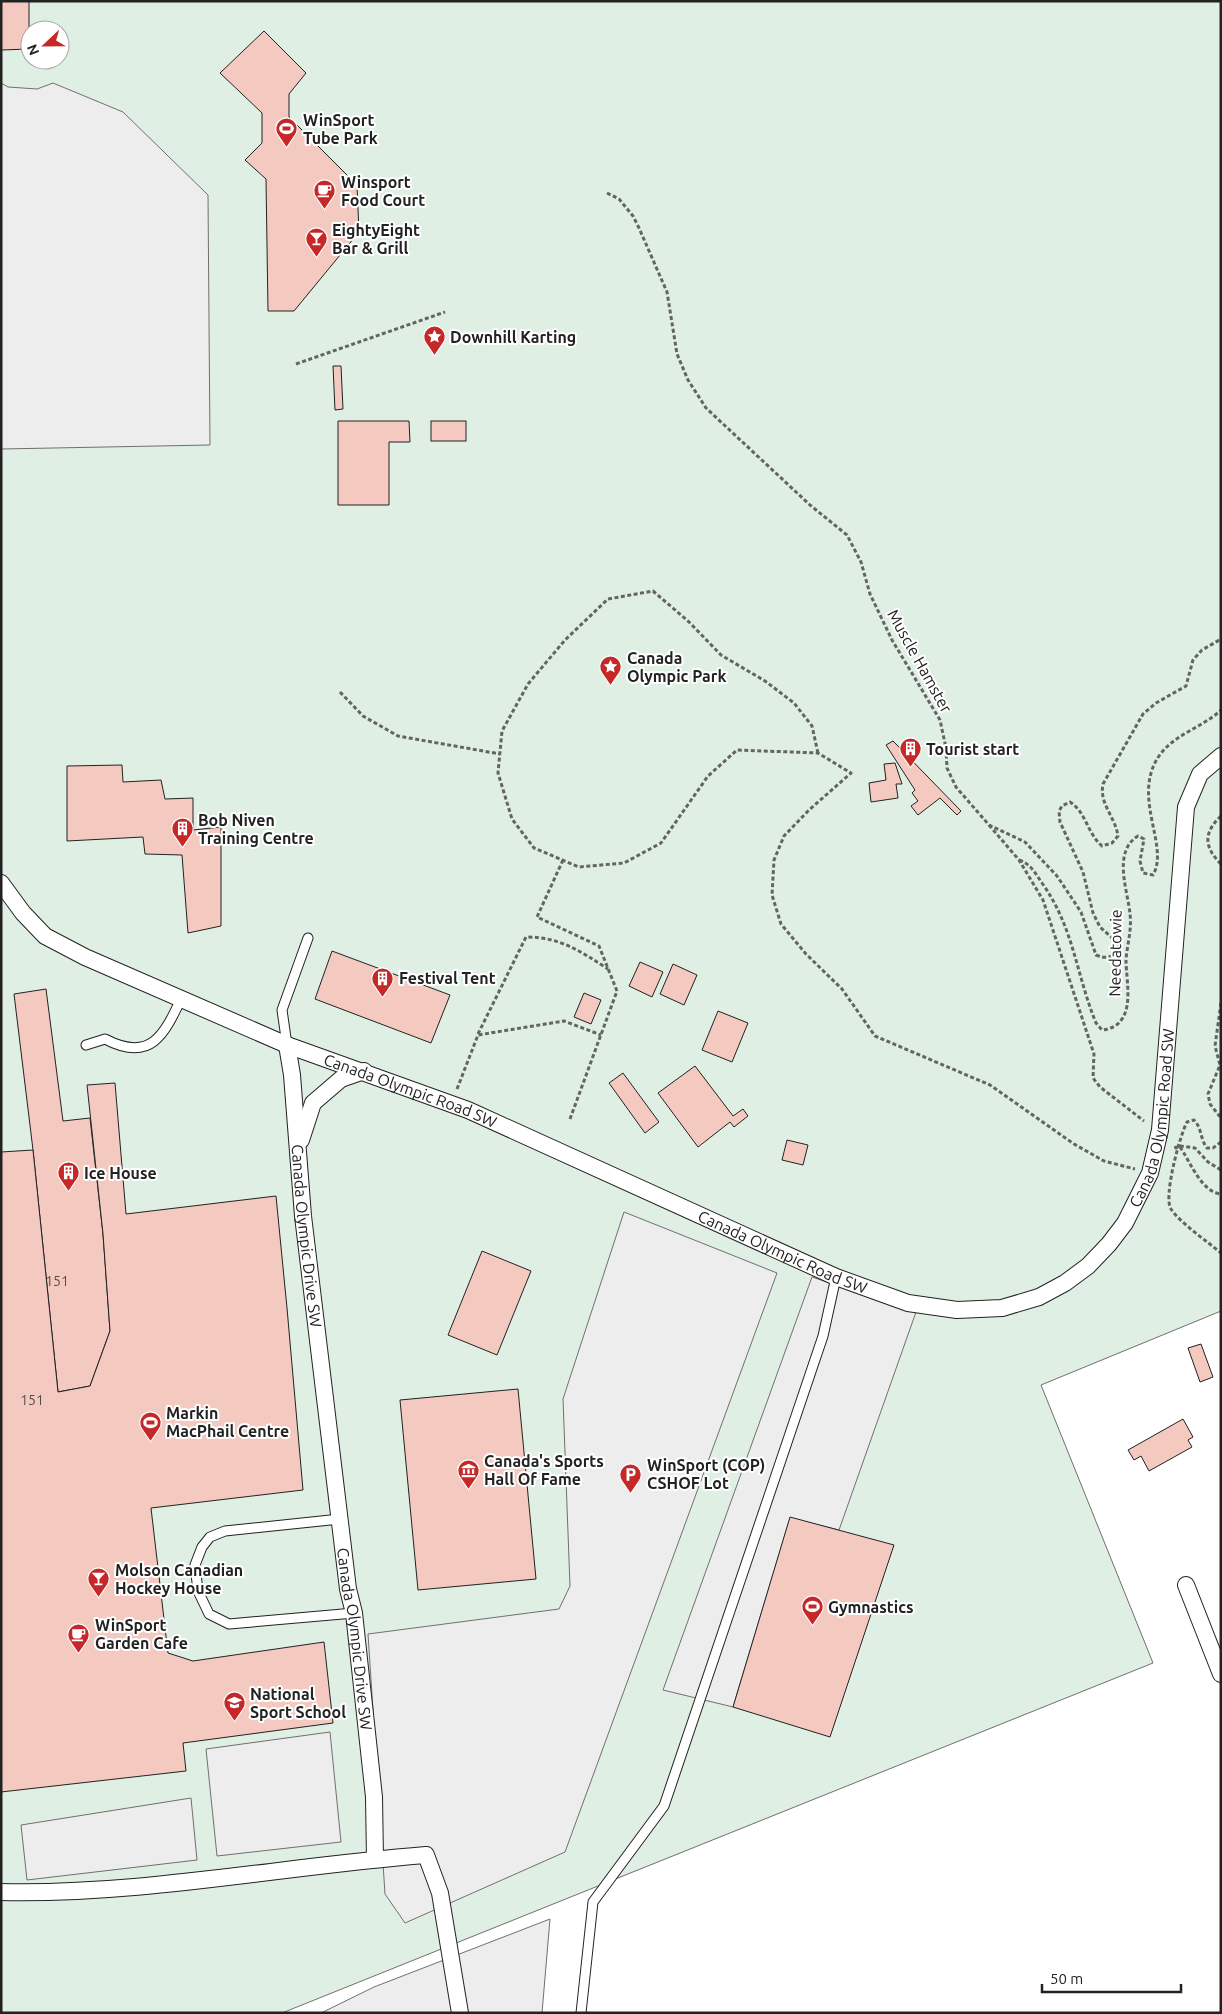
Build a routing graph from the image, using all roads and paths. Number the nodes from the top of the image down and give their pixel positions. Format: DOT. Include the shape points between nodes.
graph roads {
  1 [pos="607,193"];
  2 [pos="445,312"];
  3 [pos="296,364"];
  4 [pos="1221,639"];
  5 [pos="340,692"];
  6 [pos="1221,710"];
  7 [pos="818,753"];
  8 [pos="500,754"];
  9 [pos="1221,756"];
  10 [pos="1221,816"];
  11 [pos="989,825"];
  12 [pos="563,860"];
  13 [pos="1019,860"];
  14 [pos="1221,864"];
  15 [pos="1,883"];
  16 [pos="308,938"];
  17 [pos="608,969"];
  18 [pos="182,997"];
  19 [pos="1221,1003"];
  20 [pos="478,1035"];
  21 [pos="601,1035"];
  22 [pos="86,1045"];
  23 [pos="287,1045"];
  24 [pos="364,1071"];
  25 [pos="451,1104"];
  26 [pos="1221,1118"];
  27 [pos="570,1119"];
  28 [pos="1160,1130"];
  29 [pos="1221,1142"];
  30 [pos="1180,1146"];
  31 [pos="298,1148"];
  32 [pos="1221,1170"];
  33 [pos="1150,1173"];
  34 [pos="1221,1194"];
  35 [pos="1221,1253"];
  36 [pos="836,1276"];
  37 [pos="340,1519"];
  38 [pos="1186,1585"];
  39 [pos="354,1613"];
  40 [pos="1221,1674"];
  41 [pos="375,1859"];
  42 [pos="1,1892"];
  43 [pos="460,2013"];
  44 [pos="581,2013"];
  1 -- 11 [label="path, Muscle Hamster" via="619,199 639,228 667,292 678,354 688,380 706,408 796,494 847,535 892,640 940,720 947,768 956,787"];
  2 -- 3 [label="path"];
  4 -- 11 [label="path, Muscle Hamster" via="1202,650 1194,660 1189,681 1181,690 1143,714 1102,784 1103,804 1116,824 1118,836 1112,843 1102,846 1094,839 1079,807 1070,802 1059,811 1060,822 1083,872 1093,913 1100,927 1119,944 1118,951 1111,957 1096,955 1080,912 1039,855 1025,842"];
  5 -- 8 [label="path" via="363,716 398,736"];
  6 -- 13 [label="path, Needatowie" via="1170,744 1158,757 1149,783 1148,807 1158,866 1153,875 1143,873 1140,862 1144,838 1138,836 1130,841 1125,850 1123,875 1130,915 1126,960 1130,995 1116,1027 1102,1030 1096,1023 1065,920 1029,864"];
  7 -- 8 [label="path" via="812,726 794,703 721,654 653,591 608,599 565,640 528,684 502,731"];
  7 -- 12 [label="path" via="737,750 708,776 662,843 624,863 579,867"];
  7 -- 33 [label="path" via="851,773 784,836 774,860 772,895 781,924 842,989 875,1036 990,1085 1104,1161"];
  8 -- 12 [label="path" via="498,773 512,819 534,848"];
  9 -- 28 [label="street, Canada Olympic Road SW" via="1200,774 1186,806"];
  10 -- 14 [label="path" via="1206,838 1208,847"];
  11 -- 13 [label="path"];
  12 -- 17 [label="path" via="537,917 599,946"];
  13 -- 28 [label="path" via="1043,900 1070,977 1094,1054 1093,1078 1126,1108"];
  15 -- 18 [label="street, Canada Olympic Road SW" via="45,936 85,957"];
  16 -- 23 [label="lane" via="282,1010"];
  17 -- 20 [label="path" via="548,937 526,937"];
  17 -- 21 [label="path" via="617,990"];
  18 -- 22 [label="lane" via="162,1036 140,1049 121,1048 105,1039"];
  18 -- 23 [label="street, Canada Olympic Road SW"];
  19 -- 26 [label="path" via="1215,1046 1220,1065 1208,1094 1210,1104"];
  20 -- 21 [label="path" via="564,1021"];
  20 -- 25 [label="path"];
  21 -- 27 [label="path"];
  23 -- 24 [label="street, Canada Olympic Road SW"];
  23 -- 31 [label="street, Canada Olympic Drive SW"];
  24 -- 25 [label="street, Canada Olympic Road SW"];
  24 -- 31 [label="street" via="341,1079 313,1103"];
  25 -- 36 [label="street, Canada Olympic Road SW"];
  28 -- 30 [label="path" via="1174,1136 1175,1146"];
  28 -- 33 [label="street, Canada Olympic Road SW"];
  29 -- 30 [label="path" via="1207,1148 1194,1120 1187,1122"];
  30 -- 32 [label="path" via="1196,1148 1208,1162"];
  30 -- 34 [label="path" via="1200,1178 1214,1193"];
  30 -- 35 [label="path" via="1172,1173 1170,1208"];
  31 -- 37 [label="street, Canada Olympic Drive SW" via="303,1216"];
  33 -- 36 [label="street, Canada Olympic Road SW" via="1138,1200 1109,1244 1088,1266 1039,1297 1002,1308 957,1310 908,1303"];
  36 -- 44 [label="lane" via="823,1336 664,1806 593,1902"];
  37 -- 39 [label="street, Canada Olympic Drive SW"];
  37 -- 39 [label="lane" via="225,1531 210,1537 202,1547 196,1565 198,1591 209,1614 229,1624"];
  38 -- 40 [label="street"];
  39 -- 41 [label="street, Canada Olympic Drive SW" via="374,1797"];
  41 -- 42 [label="street" via="149,1887"];
  41 -- 43 [label="street" via="426,1855 440,1893"];
}
